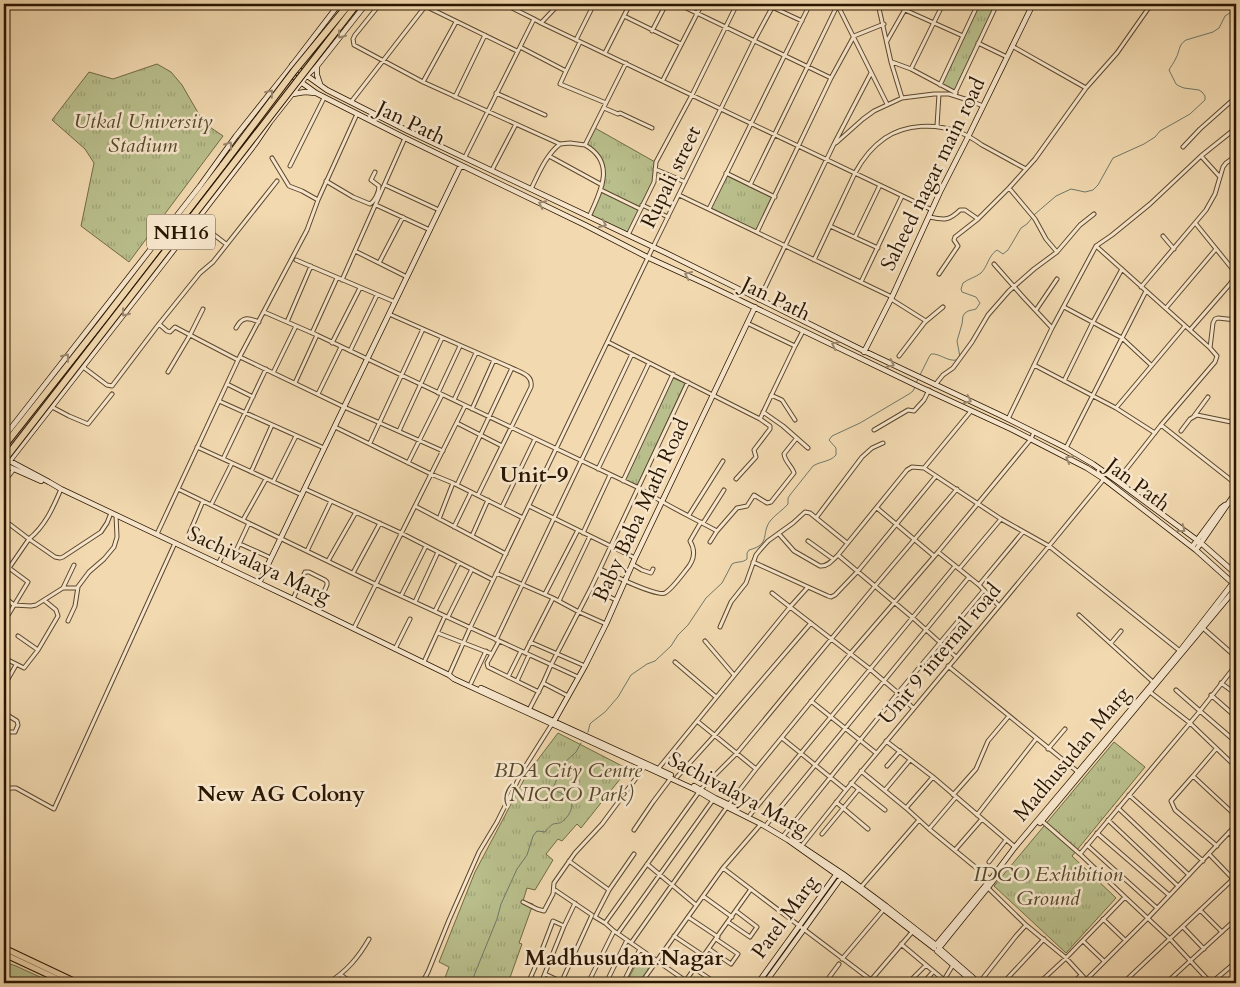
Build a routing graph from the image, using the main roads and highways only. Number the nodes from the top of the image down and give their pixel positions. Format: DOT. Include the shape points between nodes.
graph roads {
  1 [pos="339,4"];
  2 [pos="349,4"];
  3 [pos="357,4"];
  4 [pos="366,4"];
  5 [pos="1033,4"];
  6 [pos="292,65"];
  7 [pos="317,66"];
  8 [pos="287,72"];
  9 [pos="307,76"];
  10 [pos="301,83"];
  11 [pos="320,86"];
  12 [pos="316,93"];
  13 [pos="293,94"];
  14 [pos="461,165"];
  15 [pos="755,307"];
  16 [pos="864,351"];
  17 [pos="861,358"];
  18 [pos="4,437"];
  19 [pos="4,447"];
  20 [pos="18,452"];
  21 [pos="5,463"];
  22 [pos="52,484"];
  23 [pos="1236,492"];
  24 [pos="1199,541"];
  25 [pos="1194,548"];
  26 [pos="1236,574"];
  27 [pos="259,583"];
  28 [pos="1235,584"];
  29 [pos="451,675"];
  30 [pos="553,723"];
  31 [pos="646,764"];
  32 [pos="674,777"];
  33 [pos="701,790"];
  34 [pos="728,806"];
  35 [pos="800,847"];
  36 [pos="840,874"];
  37 [pos="992,881"];
  38 [pos="886,907"];
  39 [pos="801,927"];
  40 [pos="4,948"];
  41 [pos="936,948"];
  42 [pos="4,954"];
  43 [pos="66,983"];
  44 [pos="78,983"];
  45 [pos="758,983"];
  46 [pos="764,983"];
  47 [pos="974,983"];
  48 [pos="979,983"];
  1 -- 6 [label="main road"];
  2 -- 19 [label="highway, NH16, bridge"];
  3 -- 21 [label="highway, NH16, bridge"];
  4 -- 7 [label="main road, one-way"];
  5 -- 16 [label="main road, Saheed nagar main road"];
  6 -- 8 [label="main road"];
  6 -- 9 [label="main road, Jan Path"];
  7 -- 9 [label="main road"];
  7 -- 11 [label="main road"];
  8 -- 10 [label="main road, Jan Path"];
  18 -- 8 [label="main road, one-way"];
  9 -- 10 [label="main road"];
  9 -- 11 [label="main road, Jan Path"];
  10 -- 12 [label="main road, Jan Path"];
  10 -- 13 [label="main road"];
  11 -- 16 [label="main road, Jan Path, one-way"];
  12 -- 13 [label="main road"];
  12 -- 14 [label="main road, Jan Path"];
  13 -- 20 [label="main road, one-way"];
  15 -- 14 [label="main road, Jan Path, one-way"];
  14 -- 27 [label="main road"];
  17 -- 15 [label="main road, Jan Path, one-way"];
  15 -- 30 [label="main road, Baby Baba Math Road" via="606,624"];
  16 -- 17 [label="main road, Saheed nagar main road"];
  16 -- 24 [label="main road, Jan Path, one-way" via="1066,448 1094,464"];
  25 -- 17 [label="main road, Jan Path, one-way" via="1087,468"];
  19 -- 20 [label="main road"];
  20 -- 21 [label="main road"];
  21 -- 22 [label="main road, Sachivalaya Marg"];
  21 -- 22 [label="main road, Sachivalaya Marg"];
  22 -- 27 [label="main road, Sachivalaya Marg"];
  23 -- 24 [label="main road"];
  24 -- 25 [label="main road"];
  24 -- 26 [label="main road, Jan Path"];
  25 -- 28 [label="main road, Jan Path"];
  27 -- 29 [label="main road, Sachivalaya Marg"];
  28 -- 37 [label="main road, Madhusudan Marg" via="1203,628"];
  28 -- 37 [label="main road, Madhusudan Marg" via="1015,847"];
  29 -- 30 [label="main road, Sachivalaya Marg"];
  29 -- 30 [label="main road, Sachivalaya Marg"];
  30 -- 31 [label="main road, Sachivalaya Marg"];
  31 -- 32 [label="main road, Sachivalaya Marg"];
  31 -- 32 [label="main road, Sachivalaya Marg"];
  32 -- 33 [label="main road, Sachivalaya Marg"];
  33 -- 34 [label="main road, Sachivalaya Marg"];
  33 -- 34 [label="main road, Sachivalaya Marg"];
  34 -- 35 [label="main road, Sachivalaya Marg"];
  34 -- 35 [label="main road, Sachivalaya Marg" via="767,824"];
  35 -- 36 [label="main road, Sachivalaya Marg"];
  36 -- 38 [label="main road, Sachivalaya Marg"];
  36 -- 38 [label="main road, Sachivalaya Marg"];
  36 -- 39 [label="main road, Patel Marg"];
  37 -- 41 [label="main road, Madhusudan Marg"];
  37 -- 41 [label="main road, Madhusudan Marg"];
  38 -- 41 [label="main road, Sachivalaya Marg"];
  39 -- 45 [label="main road, Patel Marg"];
  39 -- 46 [label="main road, Patel Marg"];
  40 -- 44 [label="main road"];
  41 -- 47 [label="main road, Sachivalaya Marg"];
  41 -- 48 [label="main road, Sachivalaya Marg"];
  42 -- 43 [label="main road"];
}
